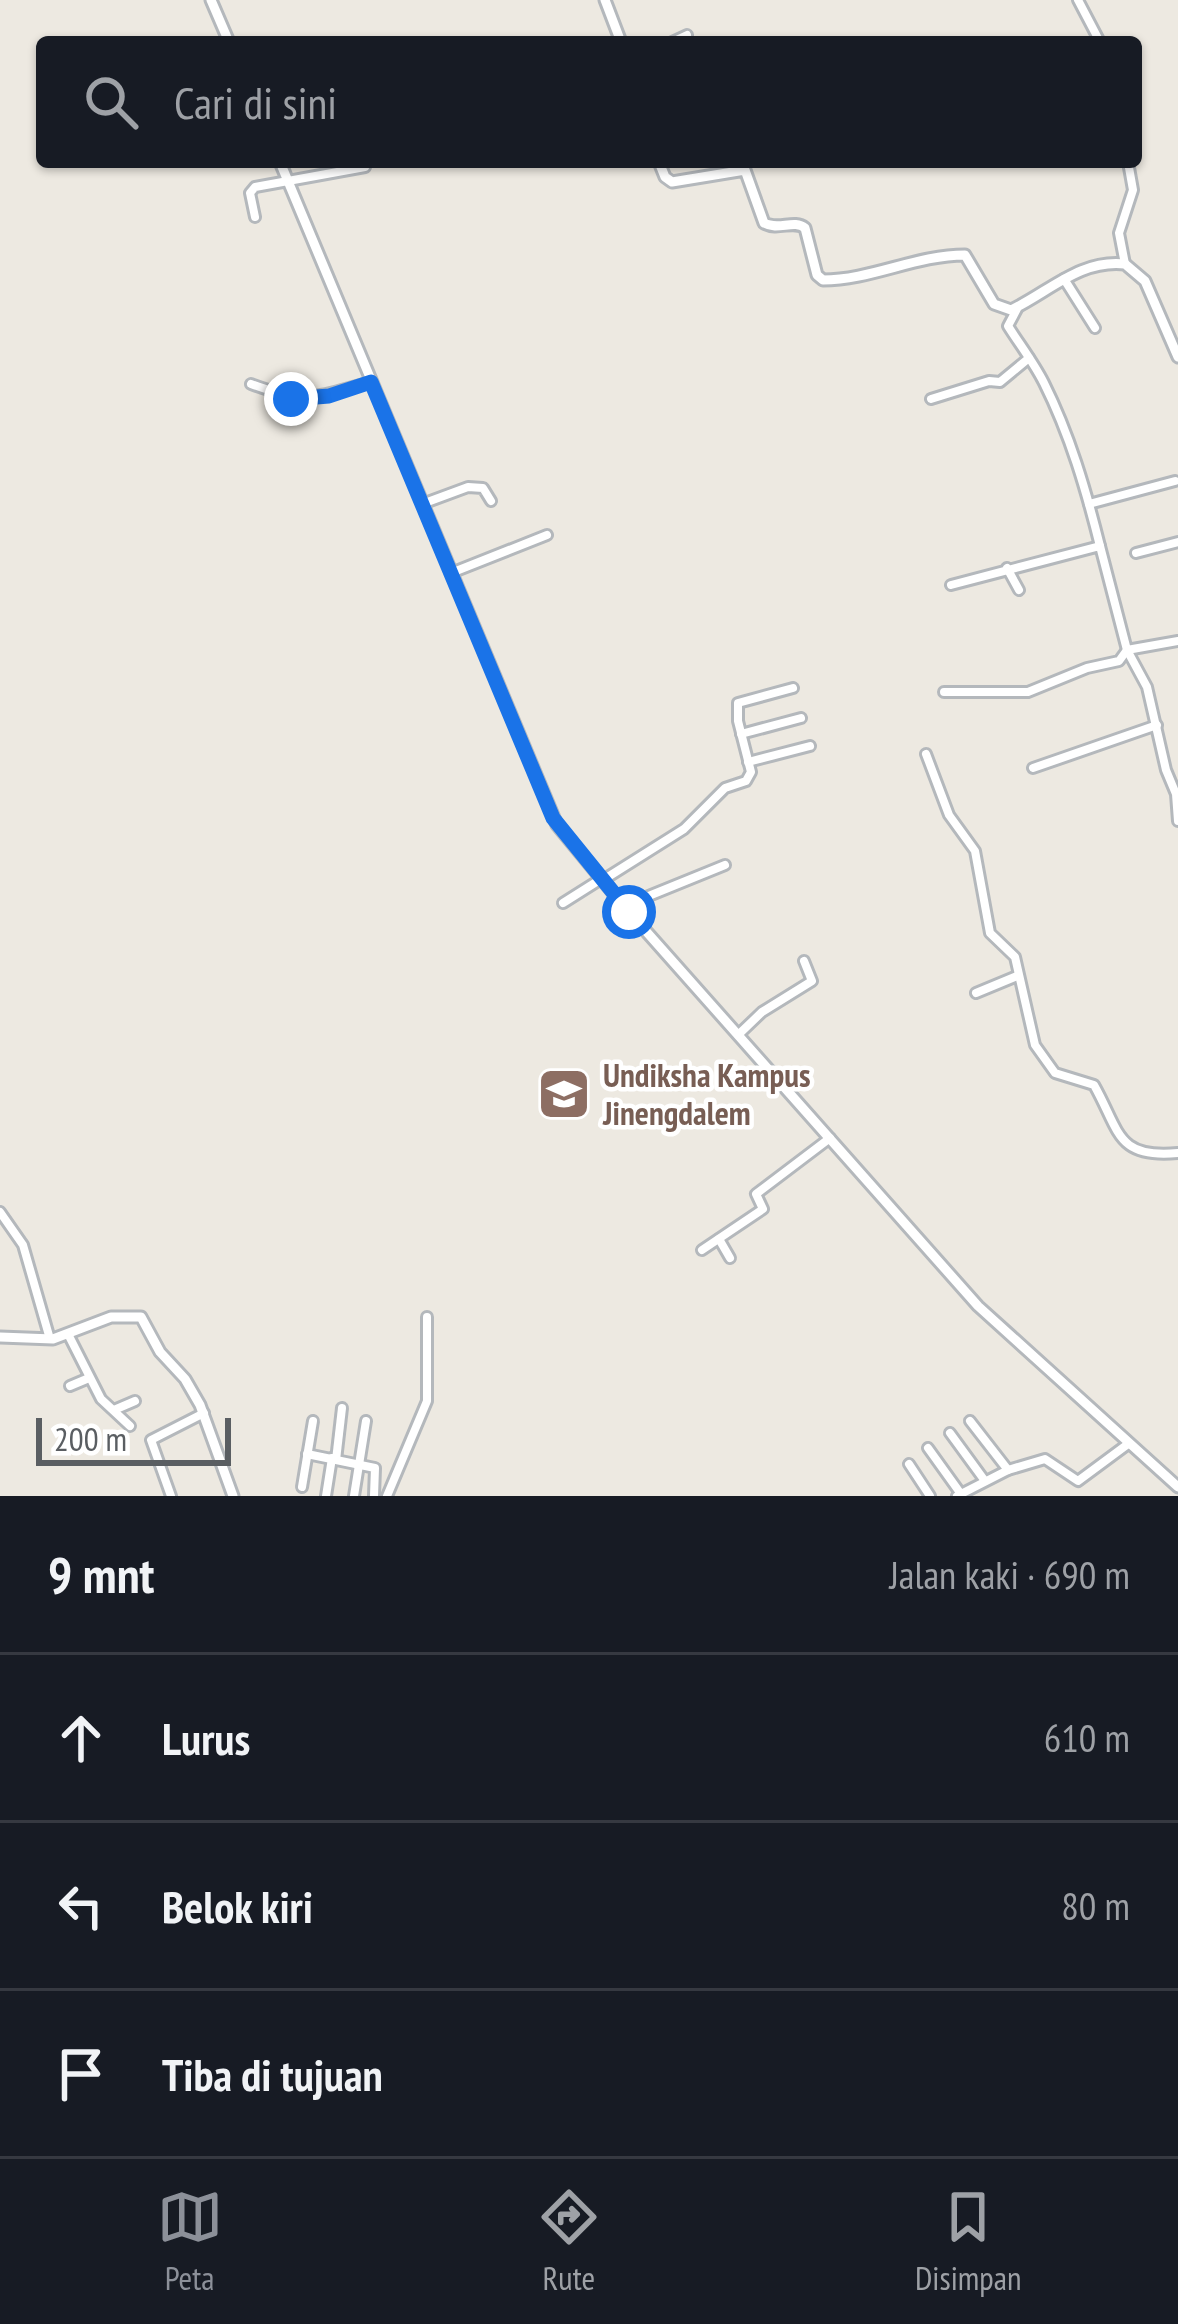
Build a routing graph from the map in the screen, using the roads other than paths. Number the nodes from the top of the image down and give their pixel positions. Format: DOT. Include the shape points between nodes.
graph roads {
  1 [pos="211,0"];
  2 [pos="605,0"];
  3 [pos="1078,0"];
  4 [pos="687,34"];
  5 [pos="227,36"];
  6 [pos="619,36"];
  7 [pos="683,36"];
  8 [pos="1097,36"];
  9 [pos="282,168"];
  10 [pos="358,168"];
  11 [pos="662,168"];
  12 [pos="1129,168"];
  13 [pos="287,179"];
  14 [pos="255,217"];
  15 [pos="1125,264"];
  16 [pos="1063,278"];
  17 [pos="1017,308"];
  18 [pos="1095,328"];
  19 [pos="1178,357"];
  20 [pos="1029,358"];
  21 [pos="371,382"];
  22 [pos="251,384"];
  23 [pos="931,399"];
  24 [pos="1175,481"];
  25 [pos="491,500"];
  26 [pos="422,504"];
  27 [pos="1090,504"];
  28 [pos="547,535"];
  29 [pos="1178,542"];
  30 [pos="1100,546"];
  31 [pos="1136,554"];
  32 [pos="1007,568"];
  33 [pos="451,573"];
  34 [pos="951,585"];
  35 [pos="1019,590"];
  36 [pos="1178,641"];
  37 [pos="1127,650"];
  38 [pos="794,688"];
  39 [pos="944,692"];
  40 [pos="801,718"];
  41 [pos="1157,724"];
  42 [pos="741,734"];
  43 [pos="809,746"];
  44 [pos="926,754"];
  45 [pos="748,762"];
  46 [pos="1033,768"];
  47 [pos="1178,821"];
  48 [pos="724,866"];
  49 [pos="602,880"];
  50 [pos="563,903"];
  51 [pos="624,907"];
  52 [pos="804,961"];
  53 [pos="1017,976"];
  54 [pos="976,993"];
  55 [pos="738,1035"];
  56 [pos="830,1138"];
  57 [pos="1178,1154"];
  58 [pos="0,1212"];
  59 [pos="719,1239"];
  60 [pos="702,1250"];
  61 [pos="730,1258"];
  62 [pos="427,1317"];
  63 [pos="68,1334"];
  64 [pos="0,1337"];
  65 [pos="50,1339"];
  66 [pos="89,1378"];
  67 [pos="70,1386"];
  68 [pos="135,1401"];
  69 [pos="342,1408"];
  70 [pos="114,1410"];
  71 [pos="204,1413"];
  72 [pos="313,1421"];
  73 [pos="365,1421"];
  74 [pos="970,1421"];
  75 [pos="130,1426"];
  76 [pos="950,1433"];
  77 [pos="1128,1444"];
  78 [pos="928,1448"];
  79 [pos="307,1454"];
  80 [pos="334,1459"];
  81 [pos="358,1464"];
  82 [pos="909,1464"];
  83 [pos="1008,1469"];
  84 [pos="985,1481"];
  85 [pos="302,1486"];
  86 [pos="1178,1487"];
  87 [pos="959,1495"];
  88 [pos="171,1496"];
  89 [pos="233,1496"];
  90 [pos="326,1496"];
  91 [pos="354,1496"];
  92 [pos="374,1496"];
  93 [pos="387,1496"];
  94 [pos="930,1496"];
  1 -- 5 [label="street"];
  2 -- 6 [label="street"];
  3 -- 8 [label="street"];
  4 -- 7 [label="street"];
  9 -- 13 [label="street"];
  10 -- 13 [label="street"];
  11 -- 17 [label="street" via="670,182 745,170 764,223 805,228 821,280 964,255 994,304"];
  12 -- 15 [label="street" via="1133,190 1119,233"];
  13 -- 14 [label="street" via="252,188"];
  13 -- 21 [label="street"];
  15 -- 16 [label="street"];
  15 -- 19 [label="street" via="1144,281"];
  16 -- 17 [label="street"];
  16 -- 18 [label="street"];
  17 -- 20 [label="street" via="1008,326"];
  20 -- 23 [label="street" via="1001,381"];
  20 -- 27 [label="street"];
  21 -- 22 [label="street" via="300,399"];
  21 -- 26 [label="street"];
  24 -- 27 [label="street"];
  25 -- 26 [label="street" via="476,485"];
  26 -- 33 [label="street"];
  27 -- 30 [label="street"];
  28 -- 33 [label="street"];
  29 -- 31 [label="street"];
  30 -- 32 [label="street"];
  30 -- 37 [label="street"];
  32 -- 34 [label="street"];
  32 -- 35 [label="street"];
  33 -- 49 [label="street" via="553,818"];
  36 -- 37 [label="street"];
  37 -- 39 [label="street" via="1118,662 1028,692"];
  37 -- 41 [label="street"];
  38 -- 42 [label="street" via="738,703"];
  40 -- 42 [label="street"];
  41 -- 46 [label="street"];
  41 -- 47 [label="street"];
  42 -- 45 [label="street"];
  43 -- 45 [label="street"];
  44 -- 53 [label="street" via="952,821 975,851 988,929 1014,955"];
  45 -- 49 [label="street" via="746,781"];
  48 -- 51 [label="street"];
  49 -- 50 [label="street"];
  49 -- 51 [label="street"];
  51 -- 55 [label="street"];
  52 -- 55 [label="street" via="812,981"];
  53 -- 54 [label="street"];
  53 -- 57 [label="street" via="1034,1040 1053,1071 1094,1085 1139,1154"];
  55 -- 56 [label="street"];
  56 -- 59 [label="street" via="756,1194 764,1208"];
  56 -- 77 [label="street" via="978,1306"];
  58 -- 65 [label="street" via="23,1245"];
  59 -- 60 [label="street"];
  59 -- 61 [label="street"];
  62 -- 93 [label="street" via="427,1401"];
  63 -- 65 [label="street"];
  63 -- 66 [label="street"];
  63 -- 71 [label="street" via="111,1317 141,1317"];
  64 -- 65 [label="street"];
  66 -- 67 [label="street"];
  66 -- 70 [label="street"];
  68 -- 70 [label="street"];
  69 -- 80 [label="street"];
  70 -- 75 [label="street"];
  71 -- 88 [label="street" via="151,1440"];
  71 -- 89 [label="street"];
  72 -- 79 [label="street"];
  73 -- 81 [label="street"];
  74 -- 83 [label="street"];
  76 -- 84 [label="street"];
  77 -- 83 [label="street" via="1078,1481 1047,1459"];
  77 -- 86 [label="street"];
  78 -- 87 [label="street"];
  79 -- 80 [label="street"];
  79 -- 85 [label="street"];
  80 -- 81 [label="street"];
  80 -- 90 [label="street"];
  81 -- 91 [label="street"];
  81 -- 92 [label="street" via="377,1471"];
  82 -- 94 [label="street"];
  83 -- 84 [label="street"];
  84 -- 87 [label="street"];
}
